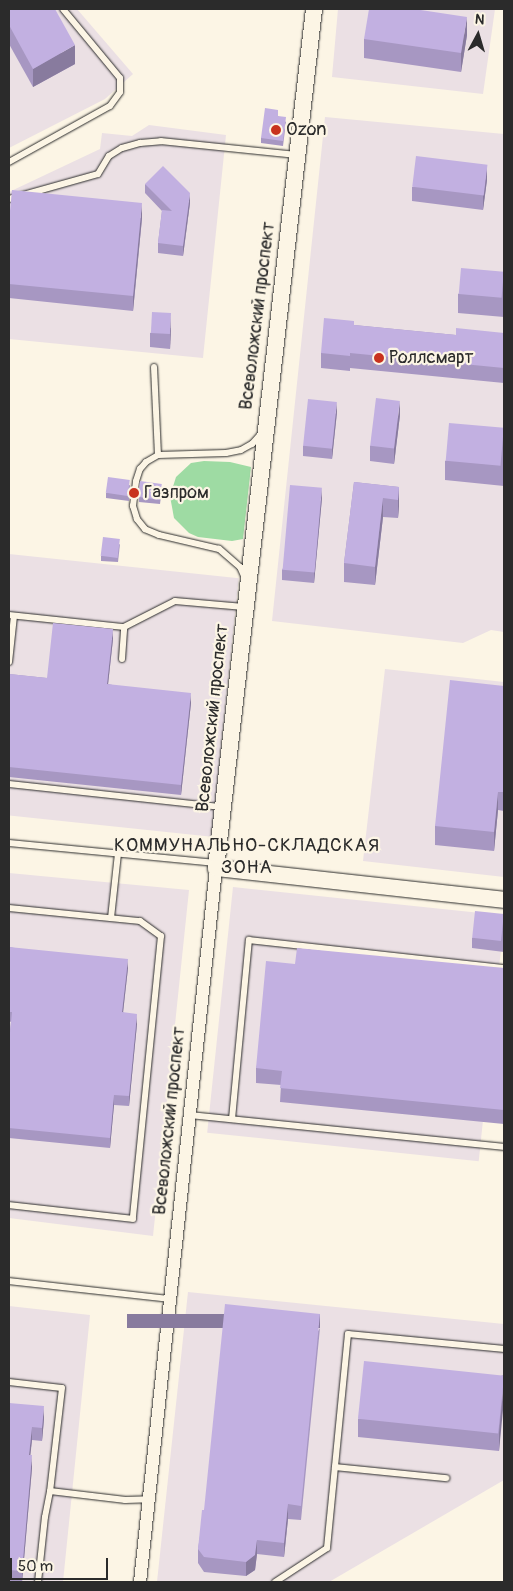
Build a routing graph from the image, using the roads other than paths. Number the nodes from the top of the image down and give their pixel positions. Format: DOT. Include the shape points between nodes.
graph roads {
  1 [pos="64,9"];
  2 [pos="314,9"];
  3 [pos="298,155"];
  4 [pos="9,162"];
  5 [pos="9,199"];
  6 [pos="154,367"];
  7 [pos="265,430"];
  8 [pos="158,455"];
  9 [pos="248,583"];
  10 [pos="245,607"];
  11 [pos="12,615"];
  12 [pos="124,627"];
  13 [pos="122,658"];
  14 [pos="9,662"];
  15 [pos="9,784"];
  16 [pos="223,807"];
  17 [pos="9,843"];
  18 [pos="118,854"];
  19 [pos="217,865"];
  20 [pos="504,900"];
  21 [pos="9,908"];
  22 [pos="111,918"];
  23 [pos="504,968"];
  24 [pos="190,1115"];
  25 [pos="232,1119"];
  26 [pos="504,1147"];
  27 [pos="9,1205"];
  28 [pos="9,1281"];
  29 [pos="171,1299"];
  30 [pos="504,1349"];
  31 [pos="9,1382"];
  32 [pos="335,1467"];
  33 [pos="446,1478"];
  34 [pos="50,1491"];
  35 [pos="149,1500"];
  36 [pos="38,1582"];
  37 [pos="140,1582"];
  38 [pos="275,1582"];
  1 -- 4 [label="lane" via="120,78 120,92 110,106"];
  2 -- 3 [label="street, Всеволожский проспект"];
  3 -- 5 [label="lane" via="161,142 140,143 109,156 98,174"];
  3 -- 7 [label="street, Всеволожский проспект"];
  6 -- 8 [label="lane"];
  7 -- 8 [label="lane" via="241,450"];
  7 -- 9 [label="street, Всеволожский проспект"];
  8 -- 9 [label="lane" via="140,469 136,481 133,506 137,520 145,529 159,535 219,549 240,567"];
  9 -- 10 [label="street, Всеволожский проспект"];
  10 -- 12 [label="lane" via="175,601"];
  10 -- 16 [label="street, Всеволожский проспект"];
  11 -- 12 [label="lane"];
  11 -- 14 [label="lane"];
  12 -- 13 [label="lane"];
  15 -- 16 [label="lane"];
  16 -- 19 [label="street, Всеволожский проспект"];
  17 -- 18 [label="lane"];
  18 -- 19 [label="lane"];
  18 -- 22 [label="lane"];
  19 -- 20 [label="street"];
  19 -- 24 [label="street, Всеволожский проспект"];
  21 -- 22 [label="lane"];
  22 -- 27 [label="lane" via="140,921 161,936 133,1219"];
  23 -- 25 [label="lane" via="249,940"];
  24 -- 25 [label="lane"];
  24 -- 29 [label="street, Всеволожский проспект"];
  25 -- 26 [label="lane"];
  28 -- 29 [label="lane"];
  29 -- 35 [label="street, Всеволожский проспект"];
  30 -- 32 [label="lane" via="348,1334"];
  31 -- 34 [label="lane" via="62,1388"];
  32 -- 33 [label="lane"];
  32 -- 38 [label="lane" via="327,1548"];
  34 -- 35 [label="lane"];
  34 -- 36 [label="lane" via="44,1517"];
  35 -- 37 [label="street, Всеволожский проспект"];
}
